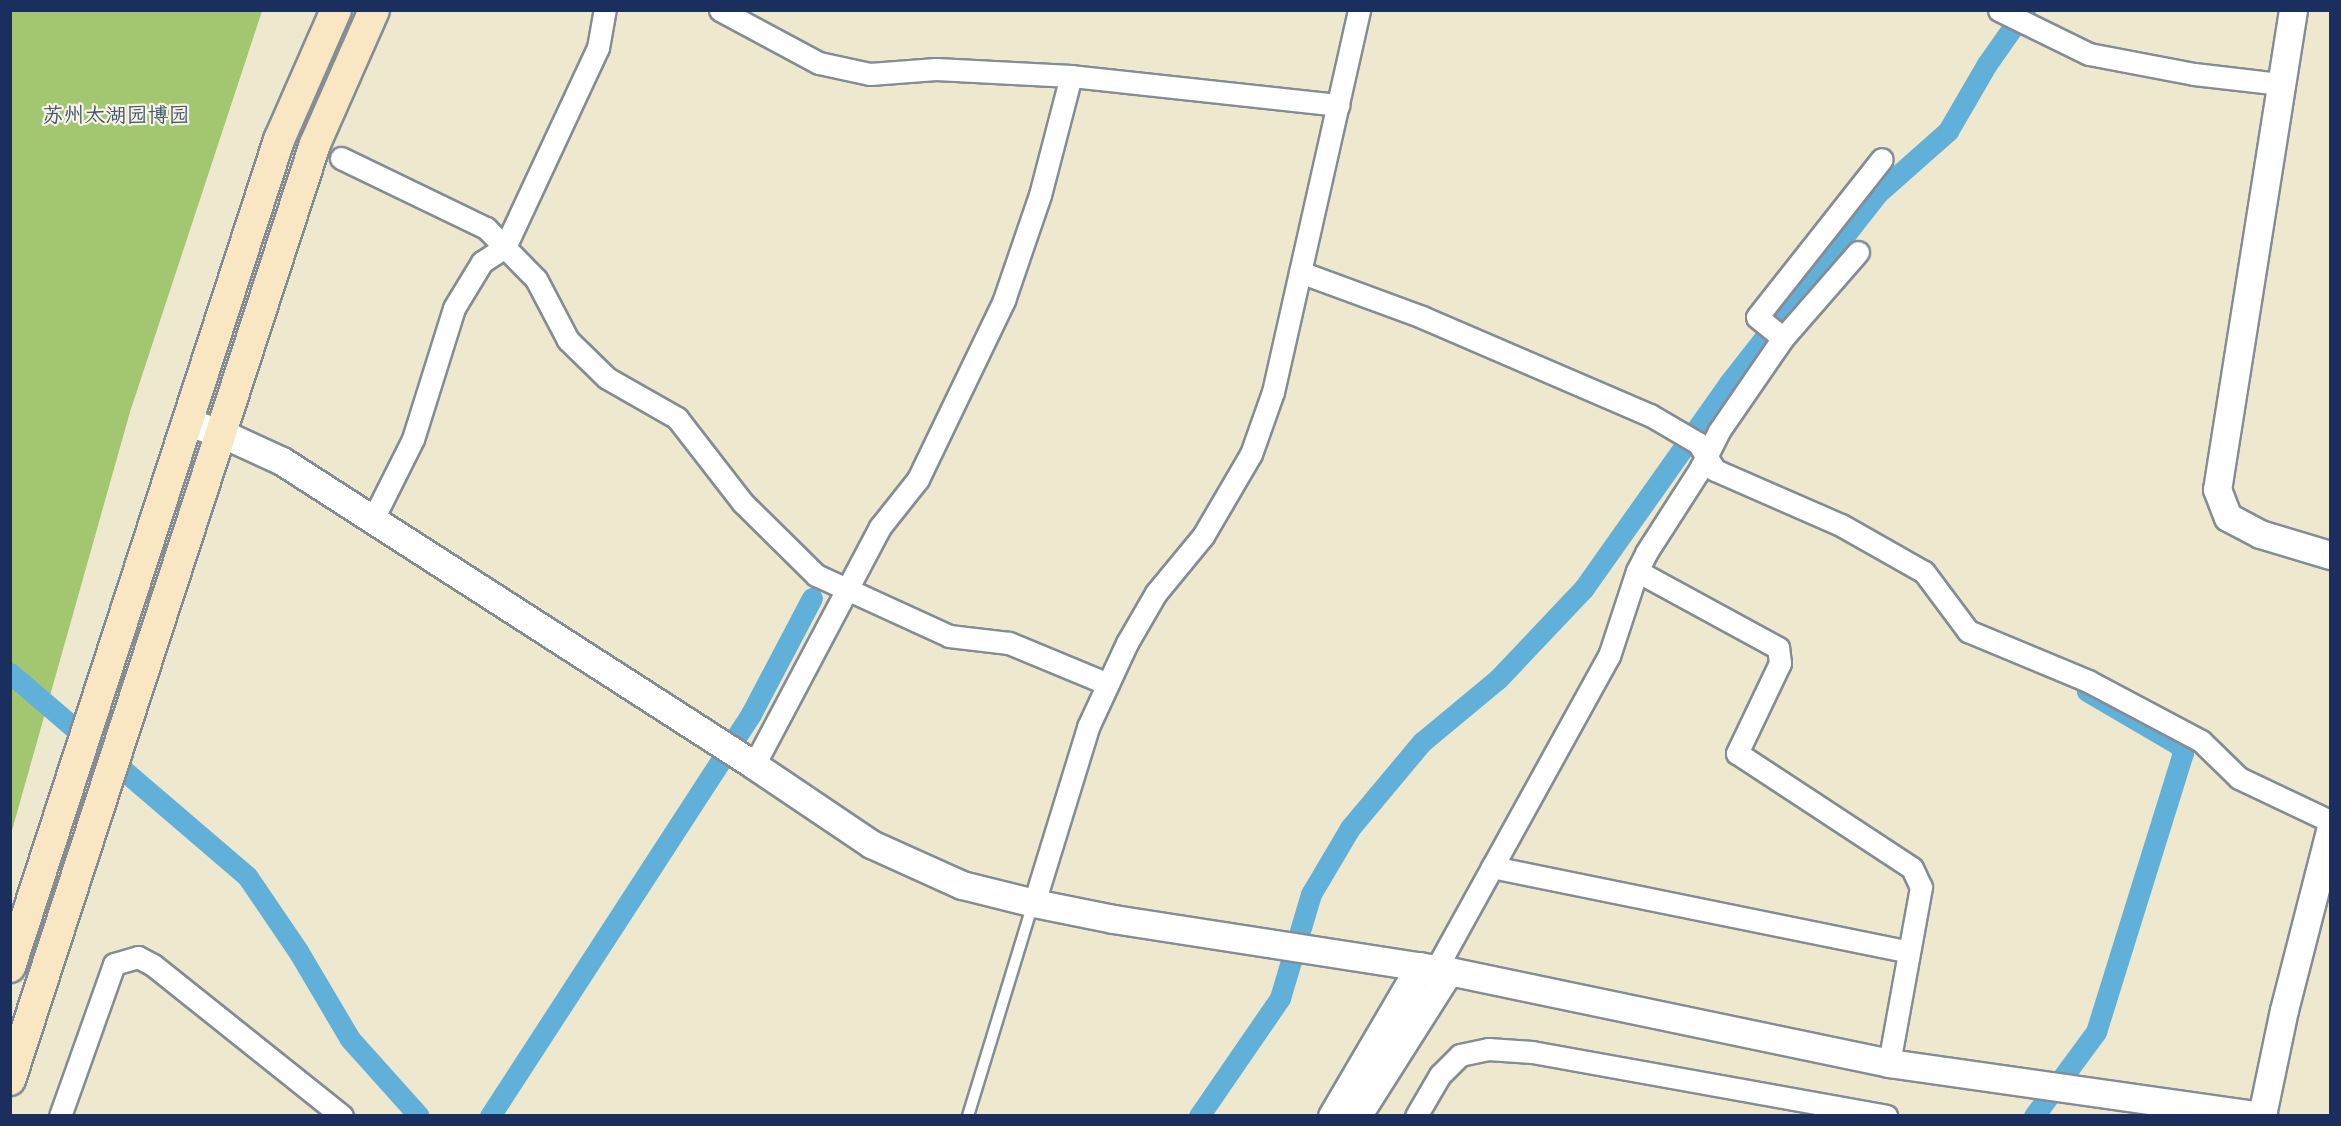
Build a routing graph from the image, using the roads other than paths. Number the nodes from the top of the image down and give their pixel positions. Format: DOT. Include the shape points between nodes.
graph roads {
  1 [pos="336,10"];
  2 [pos="374,10"];
  3 [pos="605,10"];
  4 [pos="720,10"];
  5 [pos="1359,10"];
  6 [pos="1999,10"];
  7 [pos="2293,10"];
  8 [pos="1071,76"];
  9 [pos="2281,84"];
  10 [pos="1338,105"];
  11 [pos="341,158"];
  12 [pos="1882,159"];
  13 [pos="505,247"];
  14 [pos="1858,252"];
  15 [pos="1300,272"];
  16 [pos="1782,337"];
  17 [pos="187,422"];
  18 [pos="221,433"];
  19 [pos="1702,450"];
  20 [pos="373,519"];
  21 [pos="2331,555"];
  22 [pos="1637,571"];
  23 [pos="847,590"];
  24 [pos="1108,684"];
  25 [pos="753,765"];
  26 [pos="2331,821"];
  27 [pos="2331,831"];
  28 [pos="1492,867"];
  29 [pos="1034,903"];
  30 [pos="1908,952"];
  31 [pos="10,967"];
  32 [pos="1435,968"];
  33 [pos="1889,1063"];
  34 [pos="10,1080"];
  35 [pos="2262,1115"];
  36 [pos="60,1116"];
  37 [pos="342,1116"];
  38 [pos="968,1116"];
  39 [pos="1332,1116"];
  40 [pos="1357,1116"];
  41 [pos="1416,1116"];
  42 [pos="1886,1116"];
  1 -- 17 [label="main road" via="279,140"];
  2 -- 18 [label="main road" via="315,144"];
  3 -- 13 [label="street" via="598,48"];
  4 -- 8 [label="street" via="819,63 870,74 936,69"];
  5 -- 10 [label="street"];
  6 -- 9 [label="street" via="2089,54 2194,74"];
  7 -- 9 [label="street"];
  8 -- 10 [label="street"];
  8 -- 23 [label="street" via="1040,195 1004,300 918,479 880,527"];
  9 -- 21 [label="street" via="2217,489 2228,517 2260,534"];
  10 -- 15 [label="street"];
  11 -- 13 [label="street" via="486,228"];
  12 -- 16 [label="street" via="1757,317"];
  13 -- 20 [label="street" via="482,262 454,308 413,439"];
  13 -- 23 [label="street" via="536,279 568,340 607,378 677,418 743,503 783,544 816,575"];
  14 -- 16 [label="street"];
  15 -- 19 [label="street" via="1422,317 1650,415"];
  15 -- 24 [label="street" via="1273,392 1251,454 1203,536 1156,593"];
  16 -- 19 [label="street"];
  17 -- 18 [label="street"];
  17 -- 31 [label="main road"];
  18 -- 20 [label="street" via="282,461"];
  18 -- 34 [label="main road"];
  19 -- 22 [label="street"];
  19 -- 26 [label="street" via="1715,470 1841,525 1924,572 1968,631 2088,681 2201,741 2239,778"];
  20 -- 25 [label="street"];
  22 -- 28 [label="street" via="1610,656"];
  22 -- 30 [label="street" via="1778,648 1780,663 1737,753 1912,868 1921,887"];
  23 -- 24 [label="street" via="949,636 1009,643"];
  23 -- 25 [label="street"];
  24 -- 29 [label="street" via="1088,727"];
  25 -- 29 [label="street" via="871,844 962,885"];
  27 -- 35 [label="street" via="2284,1010"];
  28 -- 30 [label="street"];
  28 -- 32 [label="street"];
  29 -- 32 [label="street" via="1113,919"];
  29 -- 38 [label="lane"];
  30 -- 33 [label="street"];
  32 -- 33 [label="street"];
  32 -- 39 [label="street"];
  32 -- 40 [label="street"];
  33 -- 35 [label="street"];
  36 -- 37 [label="street" via="114,964 138,957"];
  41 -- 42 [label="street" via="1440,1075 1460,1055 1488,1049 1532,1052"];
}
